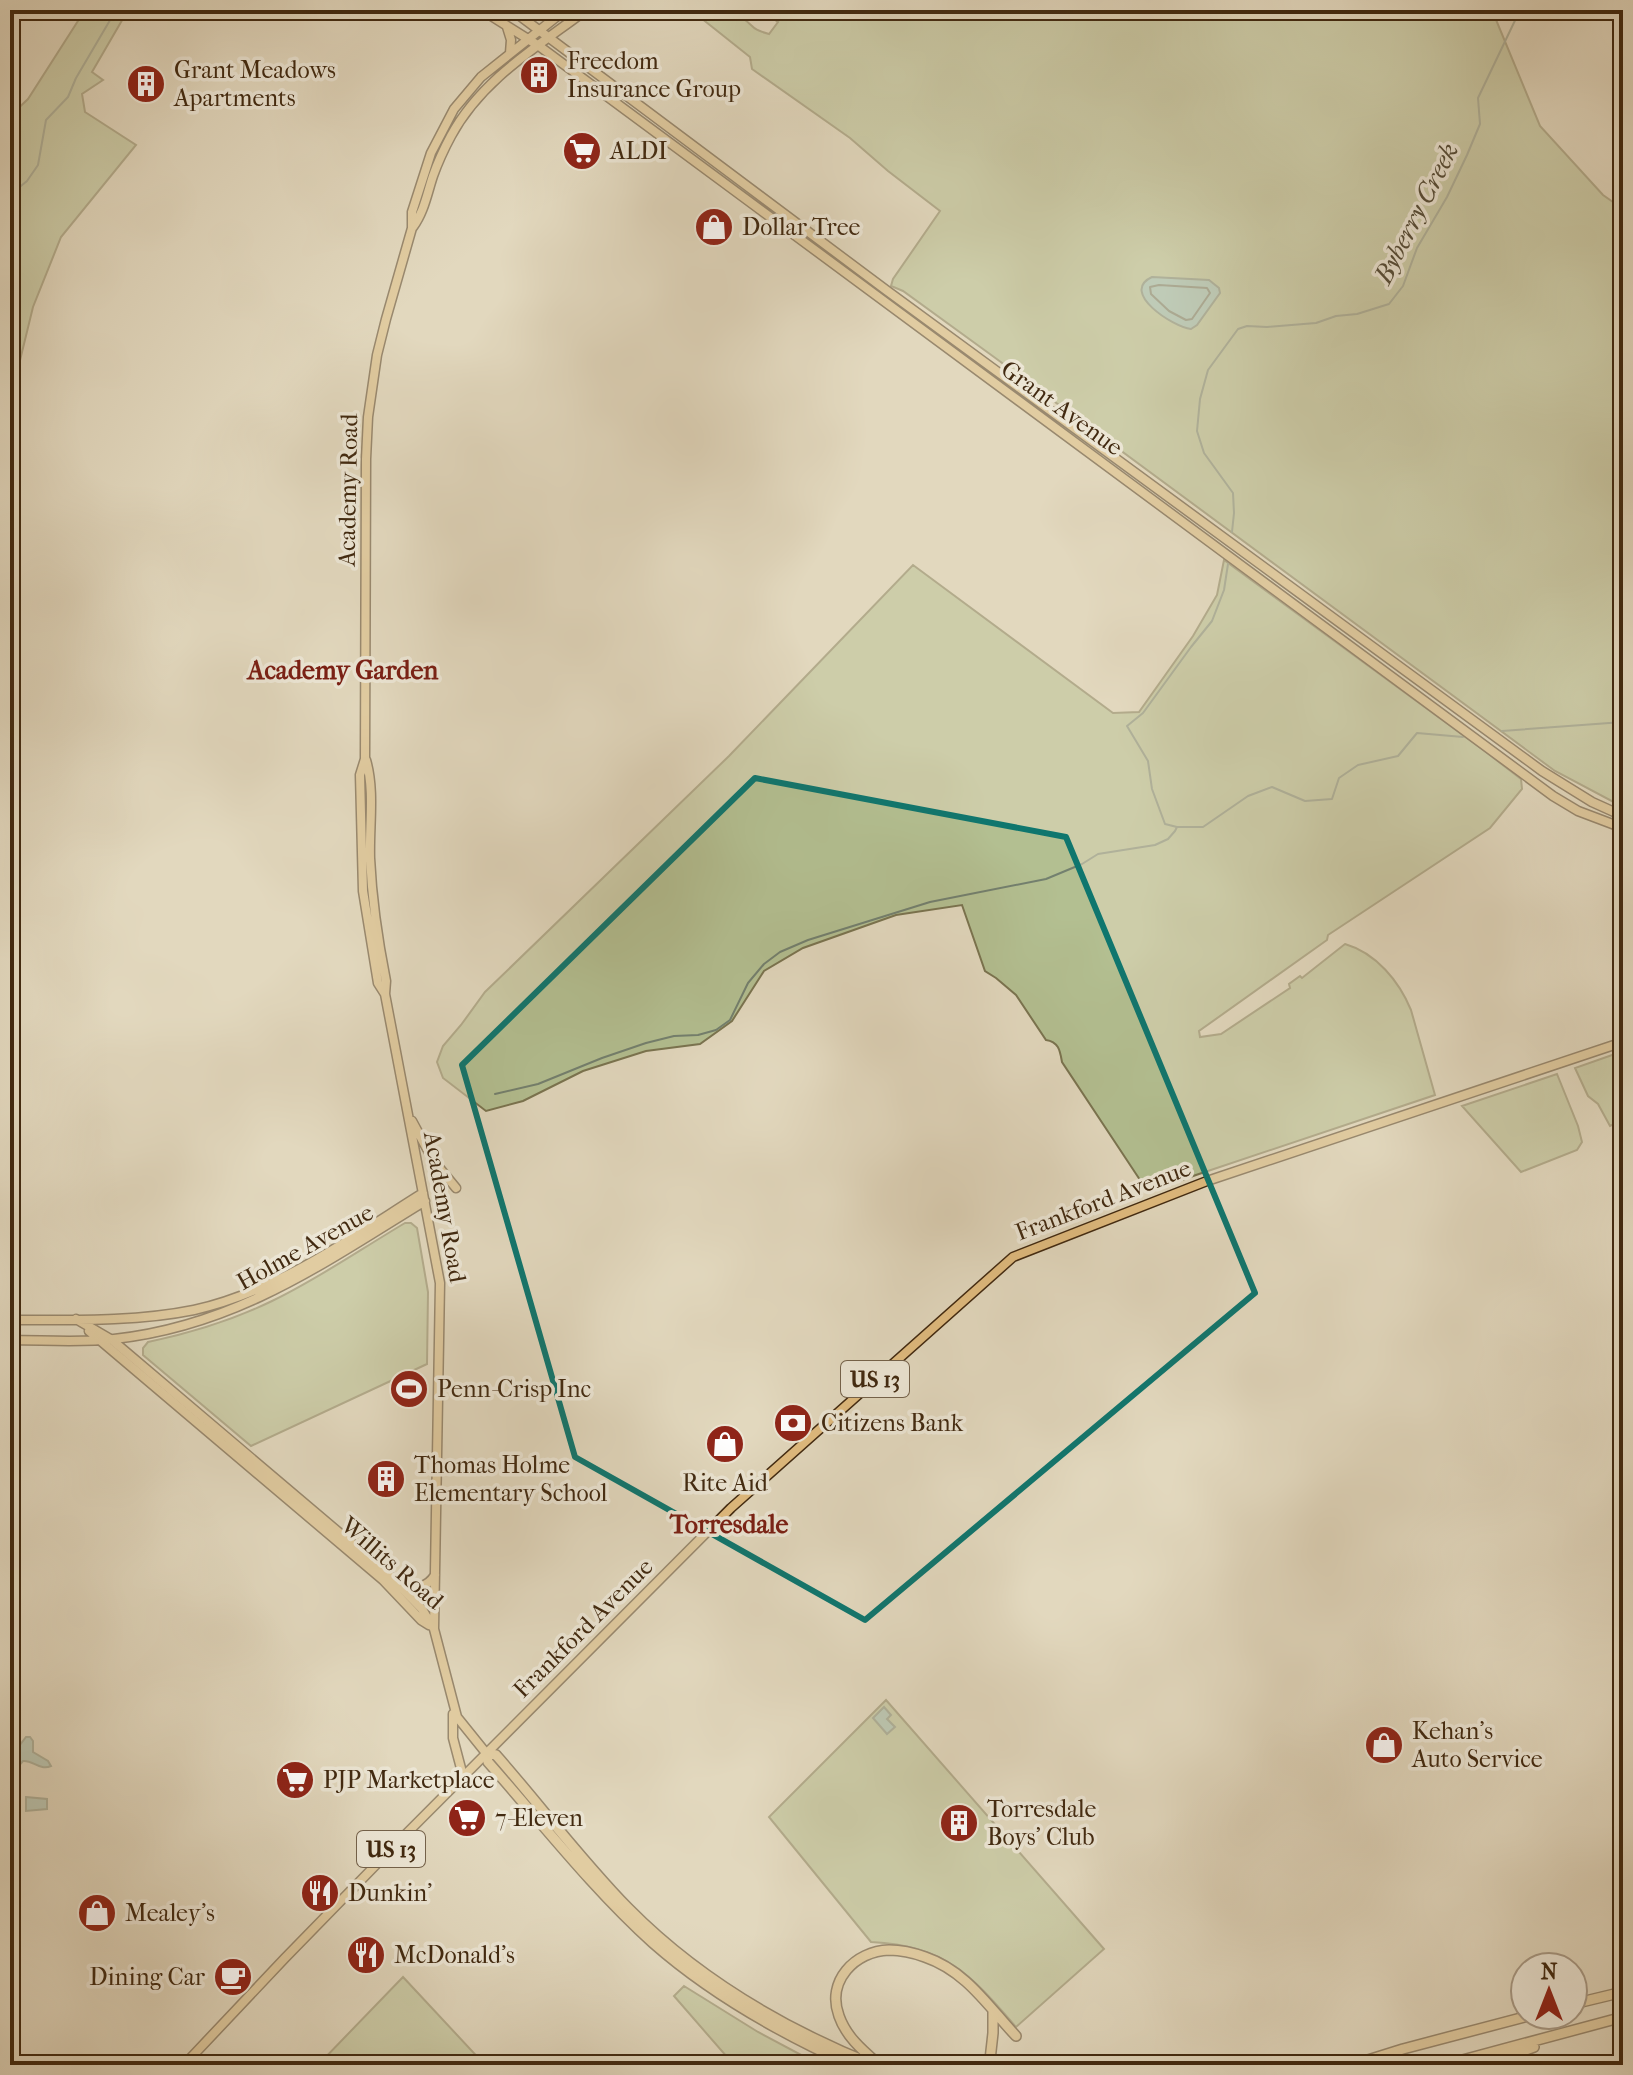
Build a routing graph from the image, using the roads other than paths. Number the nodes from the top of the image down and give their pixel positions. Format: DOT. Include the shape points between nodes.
graph roads {
  1 [pos="482,10"];
  2 [pos="512,10"];
  3 [pos="565,10"];
  4 [pos="586,10"];
  5 [pos="506,26"];
  6 [pos="539,30"];
  7 [pos="549,38"];
  8 [pos="528,39"];
  9 [pos="539,46"];
  10 [pos="510,53"];
  11 [pos="681,135"];
  12 [pos="670,144"];
  13 [pos="412,228"];
  14 [pos="1623,816"];
  15 [pos="1623,828"];
  16 [pos="1623,1042"];
  17 [pos="408,1114"];
  18 [pos="456,1188"];
  19 [pos="424,1197"];
  20 [pos="76,1319"];
  21 [pos="10,1320"];
  22 [pos="10,1340"];
  23 [pos="99,1340"];
  24 [pos="112,1340"];
  25 [pos="436,1573"];
  26 [pos="400,1586"];
  27 [pos="434,1629"];
  28 [pos="453,1706"];
  29 [pos="486,1753"];
  30 [pos="463,1776"];
  31 [pos="1623,1992"];
  32 [pos="1589,2000"];
  33 [pos="993,2011"];
  34 [pos="1623,2017"];
  35 [pos="1509,2021"];
  36 [pos="1589,2026"];
  37 [pos="1570,2031"];
  38 [pos="1576,2031"];
  39 [pos="1016,2036"];
  40 [pos="990,2060"];
  41 [pos="184,2065"];
  42 [pos="851,2065"];
  43 [pos="877,2065"];
  44 [pos="1352,2065"];
  45 [pos="1444,2065"];
  46 [pos="1484,2065"];
  1 -- 5 [label="main road, Grant Avenue"];
  2 -- 6 [label="main road, Grant Avenue"];
  3 -- 6 [label="main road, Academy Road"];
  4 -- 7 [label="main road, Academy Road"];
  5 -- 8 [label="main road, Grant Avenue"];
  5 -- 10 [label="main road"];
  6 -- 7 [label="main road, Grant Avenue"];
  6 -- 8 [label="main road, Academy Road"];
  7 -- 9 [label="main road, Academy Road"];
  7 -- 11 [label="main road, Grant Avenue"];
  8 -- 9 [label="main road, Grant Avenue"];
  8 -- 10 [label="main road, Academy Road"];
  9 -- 12 [label="main road, Grant Avenue"];
  9 -- 13 [label="main road, Academy Road" via="498,77 463,116"];
  10 -- 13 [label="main road, Academy Road" via="481,77 446,123 424,171"];
  11 -- 12 [label="main road"];
  11 -- 14 [label="main road, Grant Avenue" via="1542,771"];
  12 -- 15 [label="main road, Grant Avenue" via="1534,782 1578,811"];
  13 -- 17 [label="main road, Academy Road" via="373,375 366,476 370,860 385,994"];
  16 -- 29 [label="main road, Frankford Avenue / US 13" via="1207,1181 1013,1257 731,1508"];
  17 -- 18 [label="main road" via="433,1160"];
  17 -- 19 [label="main road, Academy Road"];
  19 -- 20 [label="main road, Holme Avenue" via="290,1275 214,1305 141,1317"];
  19 -- 24 [label="main road, Holme Avenue" via="294,1282 251,1302 189,1324"];
  19 -- 25 [label="main road, Academy Road" via="441,1294"];
  20 -- 21 [label="main road, Holme Avenue"];
  20 -- 23 [label="main road, Willits Road"];
  20 -- 24 [label="main road, Willits Road"];
  22 -- 23 [label="main road, Holme Avenue"];
  23 -- 24 [label="main road, Holme Avenue"];
  23 -- 27 [label="main road, Willits Road"];
  24 -- 26 [label="main road, Willits Road"];
  25 -- 26 [label="main road" via="422,1586"];
  25 -- 27 [label="main road, Academy Road"];
  26 -- 27 [label="main road, Willits Road"];
  27 -- 28 [label="main road, Academy Road"];
  28 -- 29 [label="main road, Academy Road"];
  28 -- 30 [label="main road" via="453,1738"];
  29 -- 30 [label="main road, Frankford Avenue / US 13"];
  29 -- 42 [label="highway" via="488,1762 604,1895 652,1942 723,1997"];
  29 -- 43 [label="highway" via="496,1755 610,1890 674,1951 765,2014"];
  30 -- 41 [label="main road, Frankford Avenue / US 13"];
  31 -- 32 [label="highway"];
  33 -- 39 [label="highway"];
  33 -- 40 [label="highway"];
  33 -- 43 [label="highway" via="969,1984 926,1957 889,1950 859,1958 840,1980 836,2006 847,2032"];
  34 -- 36 [label="highway"];
  35 -- 44 [label="highway"];
  37 -- 45 [label="highway"];
  38 -- 46 [label="highway"];
}
